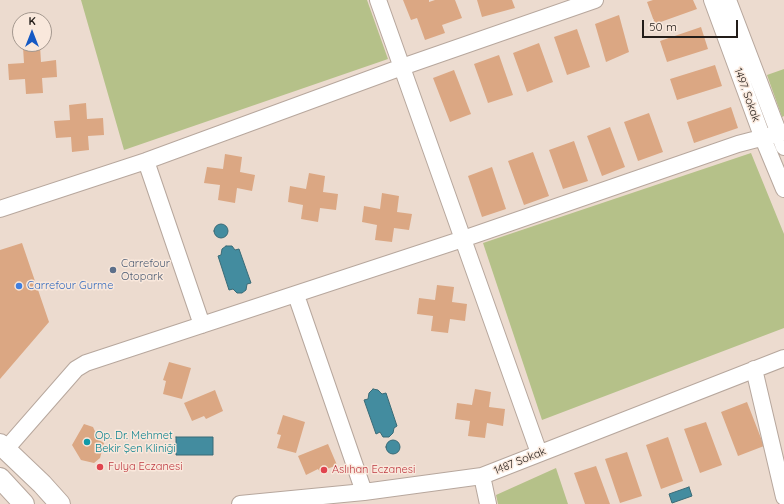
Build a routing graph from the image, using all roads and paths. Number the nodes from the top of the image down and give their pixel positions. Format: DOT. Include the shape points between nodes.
graph roads {
  1 [pos="378,0"];
  2 [pos="595,0"];
  3 [pos="712,0"];
  4 [pos="728,0"];
  5 [pos="402,67"];
  6 [pos="762,136"];
  7 [pos="782,138"];
  8 [pos="146,161"];
  9 [pos="784,190"];
  10 [pos="0,209"];
  11 [pos="463,239"];
  12 [pos="296,295"];
  13 [pos="202,325"];
  14 [pos="784,358"];
  15 [pos="754,369"];
  16 [pos="3,446"];
  17 [pos="539,454"];
  18 [pos="482,476"];
  19 [pos="0,478"];
  20 [pos="364,492"];
  21 [pos="784,497"];
  22 [pos="24,504"];
  23 [pos="60,504"];
  24 [pos="240,504"];
  25 [pos="488,504"];
  1 -- 5 [label="street"];
  2 -- 5 [label="street"];
  3 -- 6 [label="street, 1497. Sokak"];
  4 -- 7 [label="street, 1497. Sokak"];
  5 -- 8 [label="street"];
  5 -- 11 [label="street"];
  6 -- 7 [label="street"];
  6 -- 9 [label="street, 1497. Sokak"];
  6 -- 11 [label="street"];
  8 -- 10 [label="street"];
  8 -- 13 [label="street"];
  11 -- 12 [label="street"];
  11 -- 17 [label="street"];
  12 -- 13 [label="street"];
  12 -- 20 [label="street"];
  13 -- 16 [label="street" via="86,363 76,369"];
  14 -- 15 [label="street, 1487 Sokak"];
  15 -- 17 [label="street, 1487 Sokak"];
  15 -- 21 [label="street"];
  16 -- 23 [label="main road"];
  17 -- 18 [label="street, 1487 Sokak"];
  18 -- 20 [label="street, 1487 Sokak"];
  18 -- 25 [label="street"];
  19 -- 22 [label="main road"];
  20 -- 24 [label="street, 1487 Sokak"];
}
